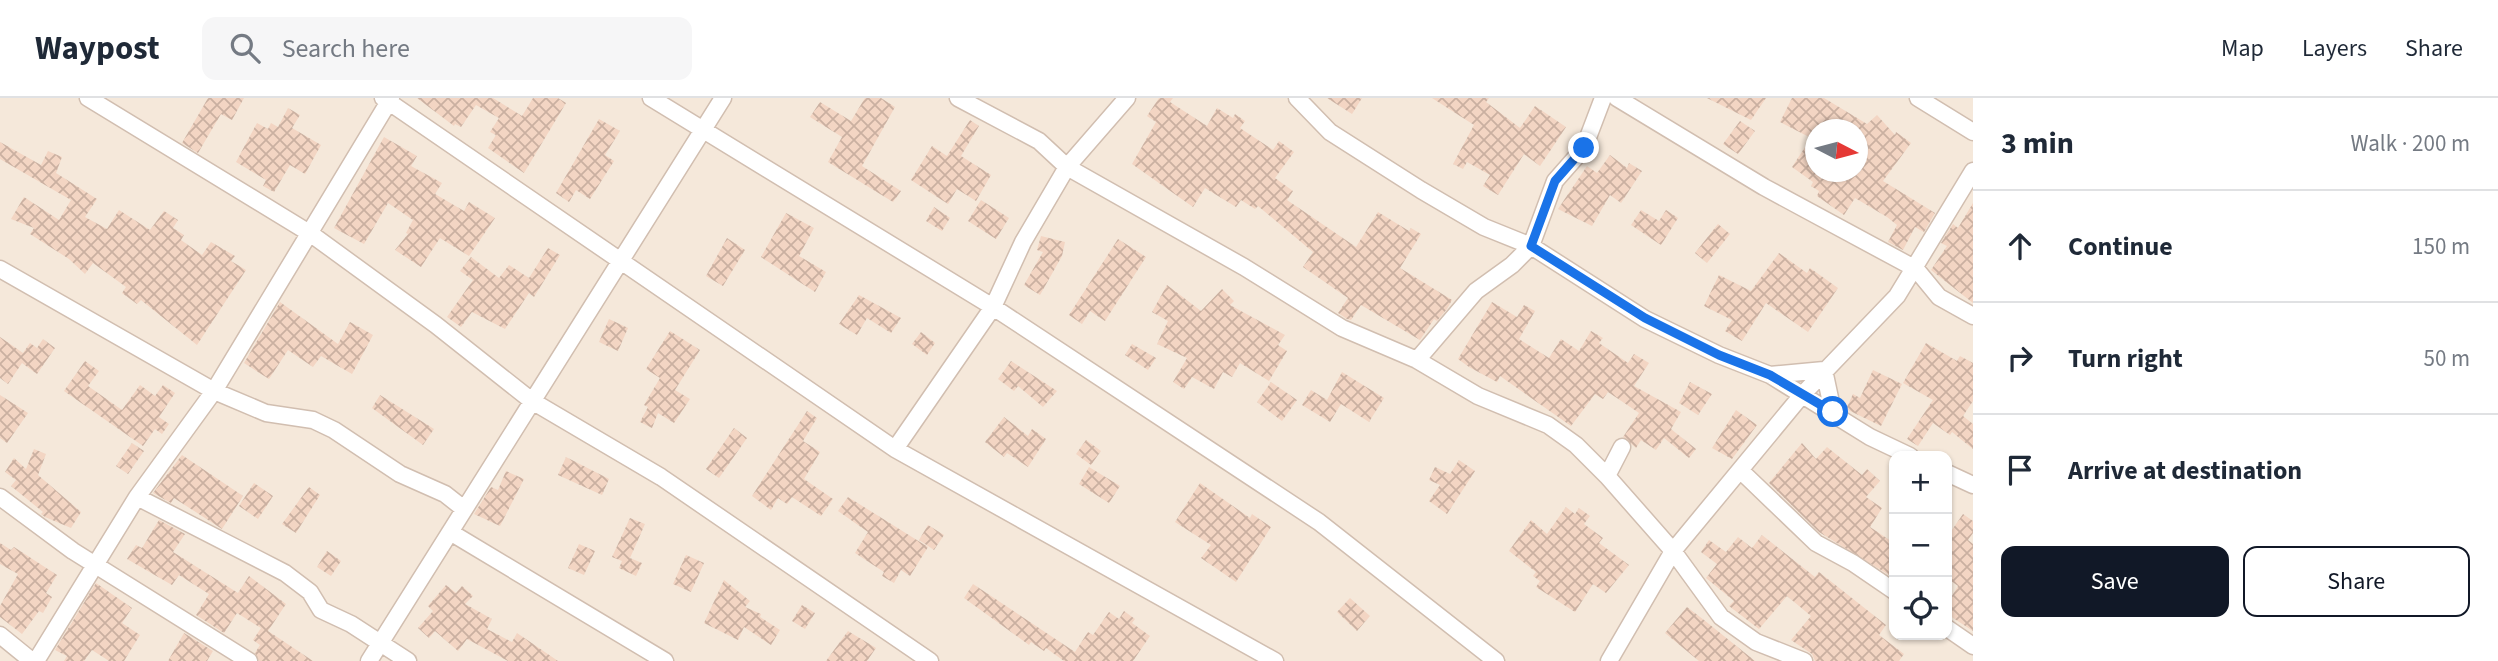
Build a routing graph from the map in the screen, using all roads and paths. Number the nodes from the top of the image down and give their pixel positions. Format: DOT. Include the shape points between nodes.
graph roads {
  1 [pos="88,98"];
  2 [pos="651,98"];
  3 [pos="723,98"];
  4 [pos="958,98"];
  5 [pos="1127,98"];
  6 [pos="1297,98"];
  7 [pos="1603,98"];
  8 [pos="1617,98"];
  9 [pos="1918,98"];
  10 [pos="388,99"];
  11 [pos="703,130"];
  12 [pos="1973,132"];
  13 [pos="1067,167"];
  14 [pos="1973,171"];
  15 [pos="312,234"];
  16 [pos="1531,246"];
  17 [pos="621,260"];
  18 [pos="0,269"];
  19 [pos="1916,269"];
  20 [pos="993,307"];
  21 [pos="1973,316"];
  22 [pos="1417,360"];
  23 [pos="1824,370"];
  24 [pos="1770,375"];
  25 [pos="214,391"];
  26 [pos="1802,395"];
  27 [pos="532,401"];
  28 [pos="1833,412"];
  29 [pos="1622,447"];
  30 [pos="895,449"];
  31 [pos="1899,451"];
  32 [pos="1741,471"];
  33 [pos="1952,475"];
  34 [pos="1607,476"];
  35 [pos="1973,485"];
  36 [pos="0,497"];
  37 [pos="136,497"];
  38 [pos="464,509"];
  39 [pos="450,532"];
  40 [pos="1673,551"];
  41 [pos="94,563"];
  42 [pos="1889,588"];
  43 [pos="1952,631"];
  44 [pos="0,635"];
  45 [pos="381,642"];
  46 [pos="1973,646"];
  47 [pos="34,661"];
  48 [pos="249,661"];
  49 [pos="369,661"];
  50 [pos="408,661"];
  51 [pos="665,661"];
  52 [pos="930,661"];
  53 [pos="1275,661"];
  54 [pos="1496,661"];
  55 [pos="1609,661"];
  56 [pos="1804,661"];
  1 -- 15 [label="street"];
  2 -- 11 [label="street"];
  3 -- 11 [label="street"];
  4 -- 13 [label="street" via="1039,141"];
  5 -- 13 [label="street"];
  6 -- 16 [label="street" via="1331,132 1382,167 1484,227"];
  7 -- 16 [label="street" via="1584,148 1555,181"];
  8 -- 19 [label="street" via="1764,187"];
  9 -- 12 [label="street"];
  10 -- 15 [label="street"];
  10 -- 17 [label="street"];
  11 -- 17 [label="street"];
  11 -- 20 [label="street"];
  13 -- 20 [label="street" via="1023,242"];
  13 -- 22 [label="street" via="1342,328"];
  14 -- 19 [label="street"];
  15 -- 25 [label="street"];
  15 -- 27 [label="street"];
  16 -- 22 [label="street" via="1476,291"];
  16 -- 24 [label="street" via="1645,318"];
  17 -- 27 [label="street"];
  17 -- 30 [label="street"];
  18 -- 25 [label="street"];
  19 -- 21 [label="street" via="1939,297"];
  19 -- 23 [label="street" via="1871,327"];
  20 -- 30 [label="street"];
  20 -- 54 [label="street" via="1319,523"];
  22 -- 34 [label="street" via="1478,396 1548,425"];
  23 -- 24 [label="street"];
  23 -- 26 [label="street"];
  23 -- 28 [label="street"];
  24 -- 26 [label="street"];
  25 -- 37 [label="street"];
  25 -- 38 [label="street" via="266,413 313,420"];
  26 -- 28 [label="street"];
  26 -- 32 [label="street"];
  27 -- 38 [label="street"];
  27 -- 52 [label="street" via="661,477"];
  28 -- 31 [label="street"];
  29 -- 34 [label="street"];
  30 -- 53 [label="street"];
  32 -- 40 [label="street"];
  32 -- 42 [label="street" via="1816,543"];
  33 -- 35 [label="street"];
  34 -- 40 [label="street"];
  36 -- 41 [label="street"];
  37 -- 41 [label="street"];
  37 -- 45 [label="street" via="285,573 310,592 321,610"];
  38 -- 39 [label="street"];
  39 -- 45 [label="street"];
  39 -- 51 [label="street"];
  40 -- 55 [label="street"];
  40 -- 56 [label="street" via="1721,617 1756,642"];
  41 -- 47 [label="street"];
  41 -- 48 [label="street"];
  43 -- 46 [label="street"];
  44 -- 47 [label="street"];
  45 -- 49 [label="street"];
  45 -- 50 [label="street"];
}
